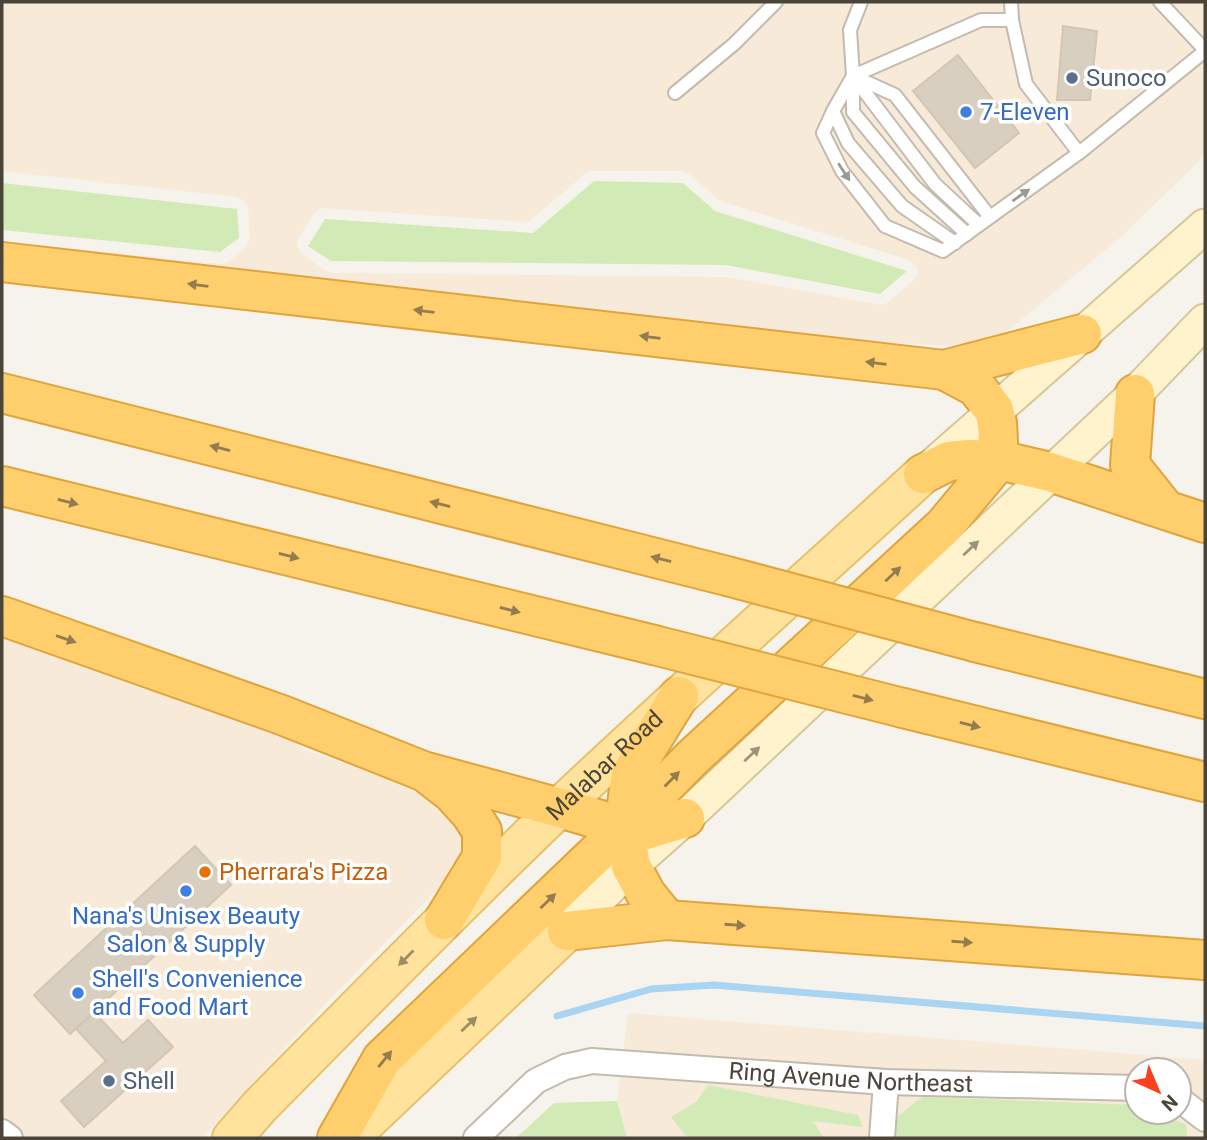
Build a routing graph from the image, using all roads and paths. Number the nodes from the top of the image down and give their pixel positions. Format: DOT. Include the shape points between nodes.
graph roads {
  1 [pos="776,2"];
  2 [pos="861,2"];
  3 [pos="1011,2"];
  4 [pos="1160,2"];
  5 [pos="1012,20"];
  6 [pos="1205,50"];
  7 [pos="853,76"];
  8 [pos="675,93"];
  9 [pos="832,111"];
  10 [pos="1079,153"];
  11 [pos="990,217"];
  12 [pos="979,225"];
  13 [pos="967,234"];
  14 [pos="1194,236"];
  15 [pos="955,243"];
  16 [pos="2,262"];
  17 [pos="1205,321"];
  18 [pos="1082,334"];
  19 [pos="944,370"];
  20 [pos="2,393"];
  21 [pos="1135,394"];
  22 [pos="994,410"];
  23 [pos="999,460"];
  24 [pos="1050,472"];
  25 [pos="923,474"];
  26 [pos="2,486"];
  27 [pos="1165,509"];
  28 [pos="1205,523"];
  29 [pos="2,617"];
  30 [pos="679,696"];
  31 [pos="1205,699"];
  32 [pos="423,771"];
  33 [pos="1205,782"];
  34 [pos="560,808"];
  35 [pos="685,818"];
  36 [pos="624,827"];
  37 [pos="631,866"];
  38 [pos="444,920"];
  39 [pos="667,920"];
  40 [pos="567,931"];
  41 [pos="1205,960"];
  42 [pos="886,1083"];
  43 [pos="1123,1088"];
  44 [pos="2,1132"];
  45 [pos="10,1138"];
  46 [pos="232,1138"];
  47 [pos="337,1138"];
  48 [pos="349,1138"];
  49 [pos="476,1138"];
  50 [pos="883,1138"];
  1 -- 8 [label="lane"];
  2 -- 7 [label="lane" via="850,30"];
  3 -- 5 [label="lane"];
  4 -- 6 [label="lane"];
  5 -- 7 [label="lane" via="981,20"];
  5 -- 10 [label="lane" via="1026,84"];
  6 -- 10 [label="lane"];
  7 -- 9 [label="lane"];
  7 -- 11 [label="lane" via="895,95"];
  7 -- 12 [label="lane" via="935,184"];
  7 -- 13 [label="lane" via="853,112 915,187"];
  9 -- 15 [label="lane" via="848,143 902,206"];
  9 -- 15 [label="lane, one-way" via="823,134 842,171 885,226 943,251"];
  11 -- 10 [label="lane, one-way"];
  11 -- 12 [label="lane"];
  12 -- 13 [label="lane"];
  13 -- 15 [label="lane"];
  14 -- 18 [label="main road, Malabar Road"];
  19 -- 16 [label="highway, one-way"];
  17 -- 21 [label="main road"];
  18 -- 19 [label="highway"];
  18 -- 22 [label="main road, Malabar Road"];
  19 -- 22 [label="highway" via="976,387"];
  31 -- 20 [label="highway, one-way, bridge"];
  21 -- 24 [label="main road"];
  21 -- 27 [label="highway" via="1130,465"];
  22 -- 23 [label="highway"];
  22 -- 25 [label="main road, Malabar Road"];
  23 -- 24 [label="highway"];
  23 -- 25 [label="highway" via="949,461"];
  36 -- 23 [label="highway, one-way" via="692,758 944,526"];
  24 -- 27 [label="highway"];
  35 -- 24 [label="main road, one-way"];
  25 -- 30 [label="main road, Malabar Road"];
  26 -- 33 [label="highway, one-way, bridge"];
  27 -- 28 [label="highway"];
  29 -- 32 [label="highway, one-way" via="282,715"];
  30 -- 34 [label="main road, Malabar Road"];
  30 -- 36 [label="highway" via="631,774"];
  32 -- 34 [label="highway"];
  32 -- 38 [label="highway" via="452,793 481,831 482,857"];
  34 -- 36 [label="highway"];
  34 -- 38 [label="main road, Malabar Road"];
  35 -- 36 [label="highway" via="642,831"];
  35 -- 37 [label="main road"];
  36 -- 37 [label="highway"];
  47 -- 36 [label="highway, one-way" via="382,1059"];
  37 -- 39 [label="highway"];
  37 -- 40 [label="main road"];
  38 -- 46 [label="main road, Malabar Road, one-way"];
  39 -- 40 [label="highway"];
  39 -- 41 [label="highway, one-way"];
  48 -- 40 [label="main road, one-way"];
  42 -- 43 [label="street, Ring Avenue Northeast"];
  42 -- 49 [label="street, Ring Avenue Northeast" via="592,1061 565,1066 536,1081"];
  42 -- 50 [label="street"];
  44 -- 45 [label="street"];
}
